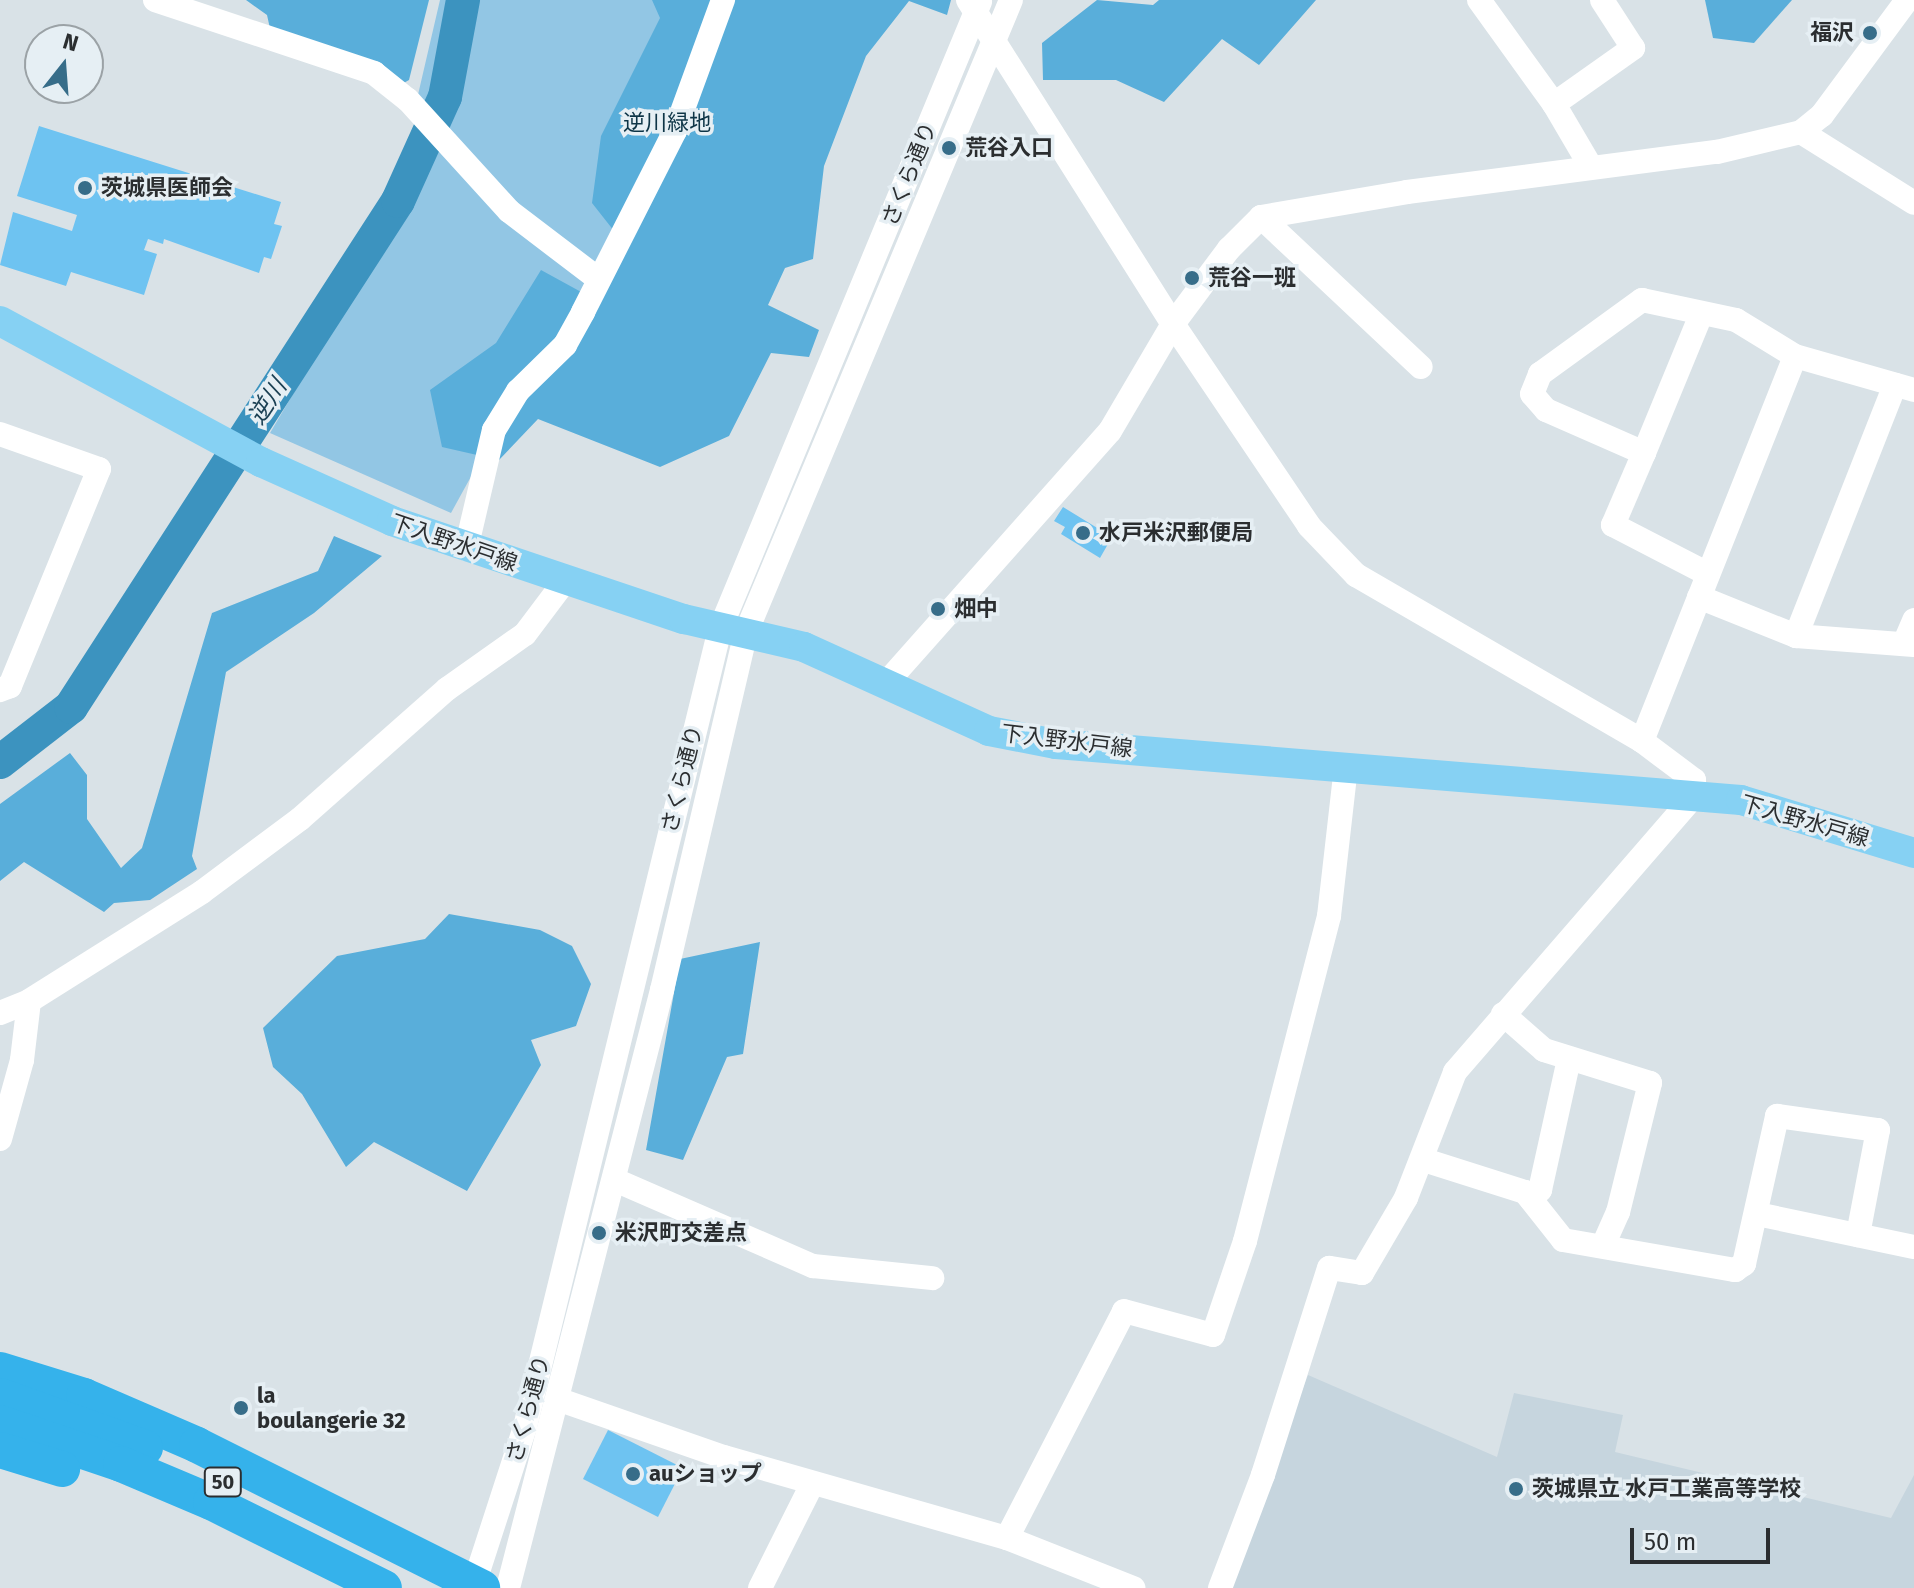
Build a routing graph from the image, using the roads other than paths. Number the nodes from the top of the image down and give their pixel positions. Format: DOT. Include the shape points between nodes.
graph roads {
  1 [pos="155,0"];
  2 [pos="723,0"];
  3 [pos="1011,0"];
  4 [pos="1479,0"];
  5 [pos="1602,0"];
  6 [pos="1907,0"];
  7 [pos="975,4"];
  8 [pos="994,44"];
  9 [pos="1554,104"];
  10 [pos="1801,132"];
  11 [pos="1591,167"];
  12 [pos="1914,203"];
  13 [pos="1261,217"];
  14 [pos="597,278"];
  15 [pos="1701,315"];
  16 [pos="0,321"];
  17 [pos="1173,324"];
  18 [pos="1795,356"];
  19 [pos="1421,367"];
  20 [pos="1905,387"];
  21 [pos="2,440"];
  22 [pos="1644,453"];
  23 [pos="466,549"];
  24 [pos="1708,574"];
  25 [pos="565,581"];
  26 [pos="1699,597"];
  27 [pos="1914,620"];
  28 [pos="732,632"];
  29 [pos="1796,636"];
  30 [pos="1909,644"];
  31 [pos="888,681"];
  32 [pos="0,690"];
  33 [pos="1642,741"];
  34 [pos="1346,767"];
  35 [pos="1694,796"];
  36 [pos="1914,853"];
  37 [pos="29,1001"];
  38 [pos="0,1013"];
  39 [pos="1503,1014"];
  40 [pos="1569,1059"];
  41 [pos="0,1139"];
  42 [pos="1424,1160"];
  43 [pos="615,1180"];
  44 [pos="1531,1199"];
  45 [pos="1757,1214"];
  46 [pos="1858,1235"];
  47 [pos="1603,1246"];
  48 [pos="1914,1247"];
  49 [pos="932,1278"];
  50 [pos="0,1370"];
  51 [pos="0,1396"];
  52 [pos="560,1400"];
  53 [pos="0,1423"];
  54 [pos="0,1450"];
  55 [pos="812,1484"];
  56 [pos="1007,1538"];
  57 [pos="484,1587"];
  58 [pos="334,1588"];
  59 [pos="384,1588"];
  60 [pos="438,1588"];
  61 [pos="760,1588"];
  62 [pos="1133,1588"];
  63 [pos="1220,1588"];
  1 -- 14 [label="street" via="374,73 509,211"];
  2 -- 14 [label="street" via="669,145"];
  3 -- 8 [label="street, さくら通り"];
  4 -- 9 [label="street"];
  5 -- 9 [label="street" via="1633,48"];
  6 -- 10 [label="street" via="1822,115"];
  7 -- 8 [label="street"];
  7 -- 28 [label="street, さくら通り"];
  8 -- 17 [label="street"];
  8 -- 28 [label="street, さくら通り"];
  9 -- 11 [label="street"];
  10 -- 11 [label="street" via="1765,144"];
  10 -- 12 [label="street"];
  11 -- 13 [label="street"];
  13 -- 17 [label="street" via="1229,249"];
  13 -- 19 [label="street"];
  14 -- 23 [label="street" via="565,345 518,391 494,430"];
  15 -- 18 [label="street" via="1736,320"];
  15 -- 22 [label="street"];
  15 -- 22 [label="street" via="1642,300 1540,374 1532,394 1546,410"];
  16 -- 23 [label="main road, 下入野水戸線" via="261,462"];
  17 -- 31 [label="street" via="1110,431"];
  17 -- 33 [label="street" via="1309,526 1356,575"];
  18 -- 20 [label="street"];
  18 -- 24 [label="street"];
  20 -- 29 [label="street"];
  21 -- 32 [label="street" via="99,469 10,686"];
  22 -- 24 [label="street" via="1613,525"];
  23 -- 25 [label="main road, 下入野水戸線"];
  24 -- 26 [label="street"];
  25 -- 28 [label="main road, 下入野水戸線"];
  25 -- 37 [label="street" via="525,634 447,689 300,819 202,892"];
  26 -- 29 [label="street"];
  26 -- 33 [label="street"];
  27 -- 30 [label="street"];
  28 -- 31 [label="main road, 下入野水戸線" via="804,647"];
  28 -- 43 [label="street, さくら通り"];
  28 -- 57 [label="street, さくら通り"];
  29 -- 30 [label="street"];
  31 -- 34 [label="main road, 下入野水戸線" via="989,731 1020,739"];
  33 -- 35 [label="street" via="1687,772 1694,780"];
  34 -- 35 [label="main road, 下入野水戸線"];
  34 -- 56 [label="street" via="1329,916 1245,1241 1213,1335 1124,1311"];
  35 -- 36 [label="main road, 下入野水戸線" via="1774,807"];
  35 -- 39 [label="street"];
  37 -- 38 [label="street"];
  37 -- 41 [label="street" via="22,1060"];
  39 -- 40 [label="street" via="1544,1050"];
  39 -- 42 [label="street" via="1455,1072"];
  40 -- 44 [label="street" via="1540,1190"];
  40 -- 47 [label="street" via="1650,1083 1618,1212"];
  42 -- 44 [label="street" via="1525,1192"];
  42 -- 63 [label="street" via="1362,1273 1329,1268 1263,1475"];
  43 -- 49 [label="street" via="813,1266"];
  43 -- 52 [label="street, さくら通り"];
  44 -- 47 [label="street" via="1563,1240"];
  45 -- 46 [label="street"];
  45 -- 46 [label="street" via="1777,1116 1878,1130"];
  45 -- 47 [label="street" via="1744,1264 1735,1270"];
  46 -- 48 [label="street"];
  50 -- 57 [label="highway" via="84,1396 197,1445"];
  51 -- 60 [label="highway, 50" via="218,1479"];
  52 -- 55 [label="street"];
  52 -- 57 [label="street, さくら通り"];
  53 -- 59 [label="highway, 50" via="121,1464 211,1502"];
  54 -- 58 [label="highway" via="189,1516"];
  55 -- 56 [label="street"];
  55 -- 61 [label="street"];
  56 -- 62 [label="street"];
}
